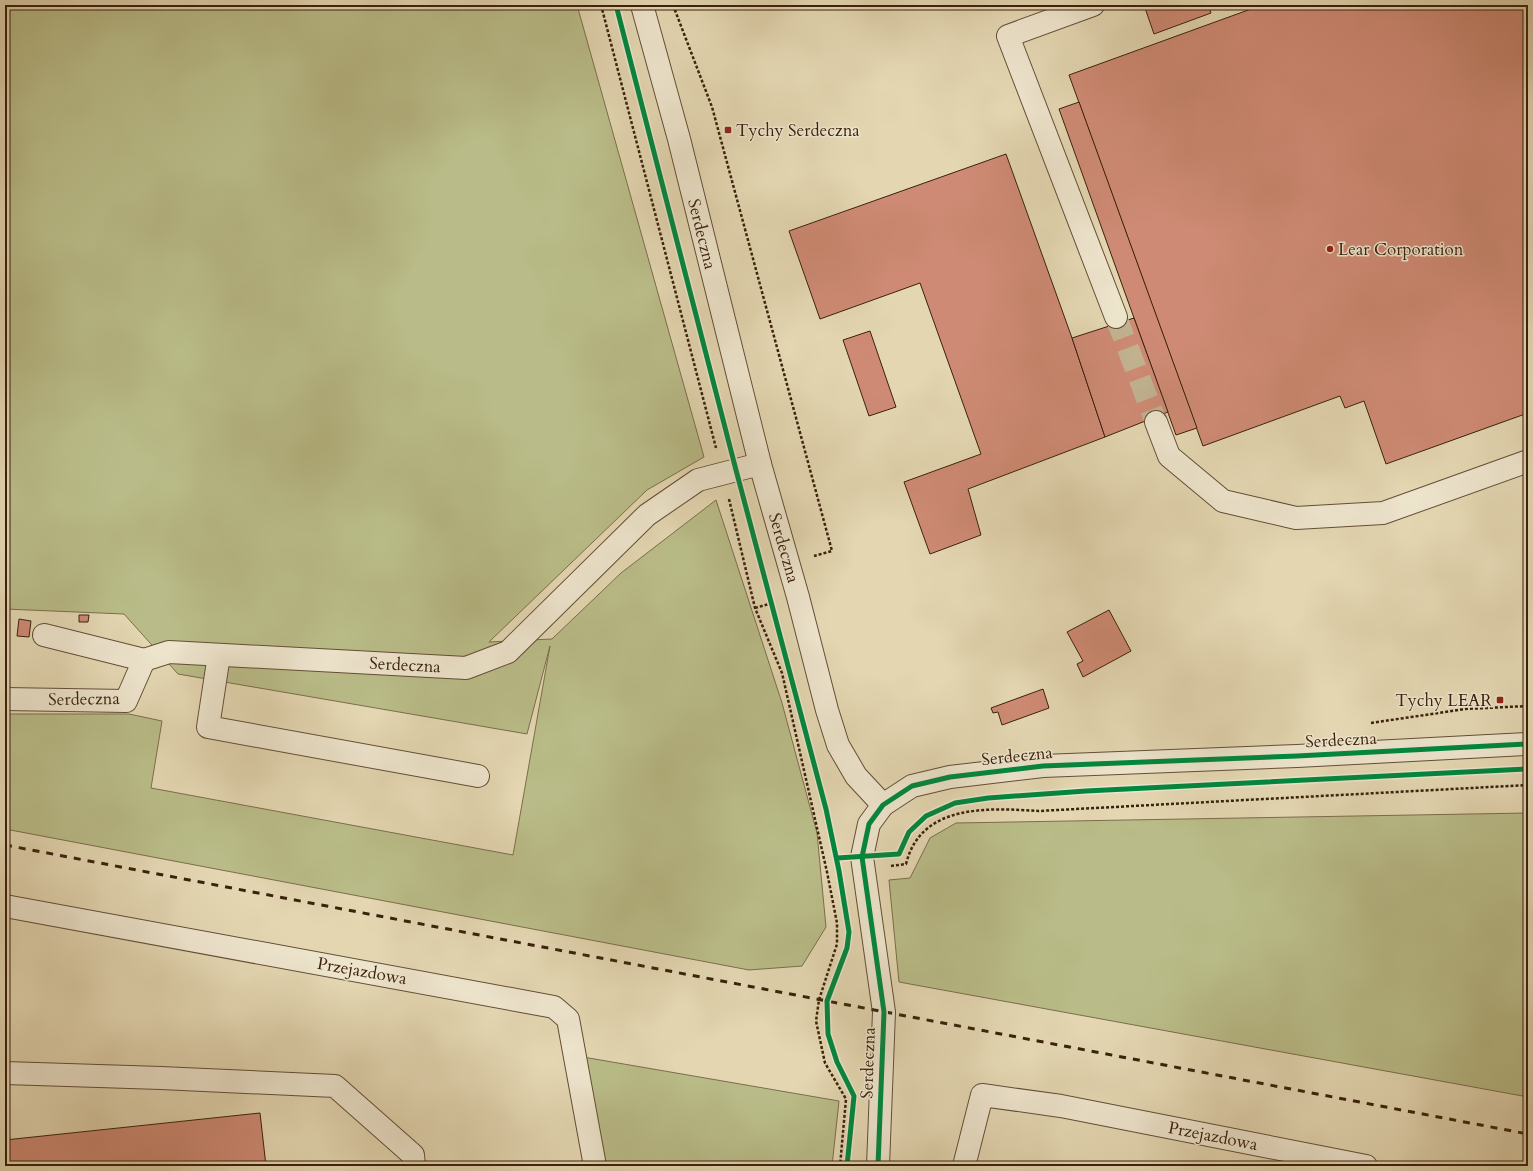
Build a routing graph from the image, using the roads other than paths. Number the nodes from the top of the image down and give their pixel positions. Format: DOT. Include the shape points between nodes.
graph roads {
  1 [pos="642,5"];
  2 [pos="1093,5"];
  3 [pos="1116,317"];
  4 [pos="1156,422"];
  5 [pos="1528,461"];
  6 [pos="760,464"];
  7 [pos="44,636"];
  8 [pos="219,655"];
  9 [pos="144,660"];
  10 [pos="5,699"];
  11 [pos="1528,744"];
  12 [pos="478,776"];
  13 [pos="883,805"];
  14 [pos="5,906"];
  15 [pos="5,1074"];
  16 [pos="414,1166"];
  17 [pos="595,1166"];
  18 [pos="878,1166"];
  19 [pos="964,1166"];
  20 [pos="1366,1166"];
  1 -- 6 [label="street, Serdeczna" via="679,139"];
  2 -- 3 [label="street" via="1008,36"];
  4 -- 5 [label="street" via="1169,456 1223,502 1296,518 1383,513"];
  6 -- 8 [label="street, Serdeczna" via="698,480 647,515 508,652 466,668"];
  6 -- 13 [label="street, Serdeczna" via="838,745 856,776"];
  7 -- 9 [label="street"];
  8 -- 9 [label="street, Serdeczna" via="169,652"];
  8 -- 12 [label="street" via="208,727"];
  9 -- 10 [label="street, Serdeczna" via="126,701"];
  11 -- 13 [label="street, Serdeczna" via="1043,766 950,777 912,786"];
  13 -- 18 [label="street, Serdeczna" via="869,824 862,857 884,1012"];
  14 -- 17 [label="street, Przejazdowa" via="554,1007 568,1019"];
  15 -- 16 [label="street" via="335,1086 413,1155"];
  19 -- 20 [label="street, Przejazdowa" via="982,1095 1061,1106"];
}
